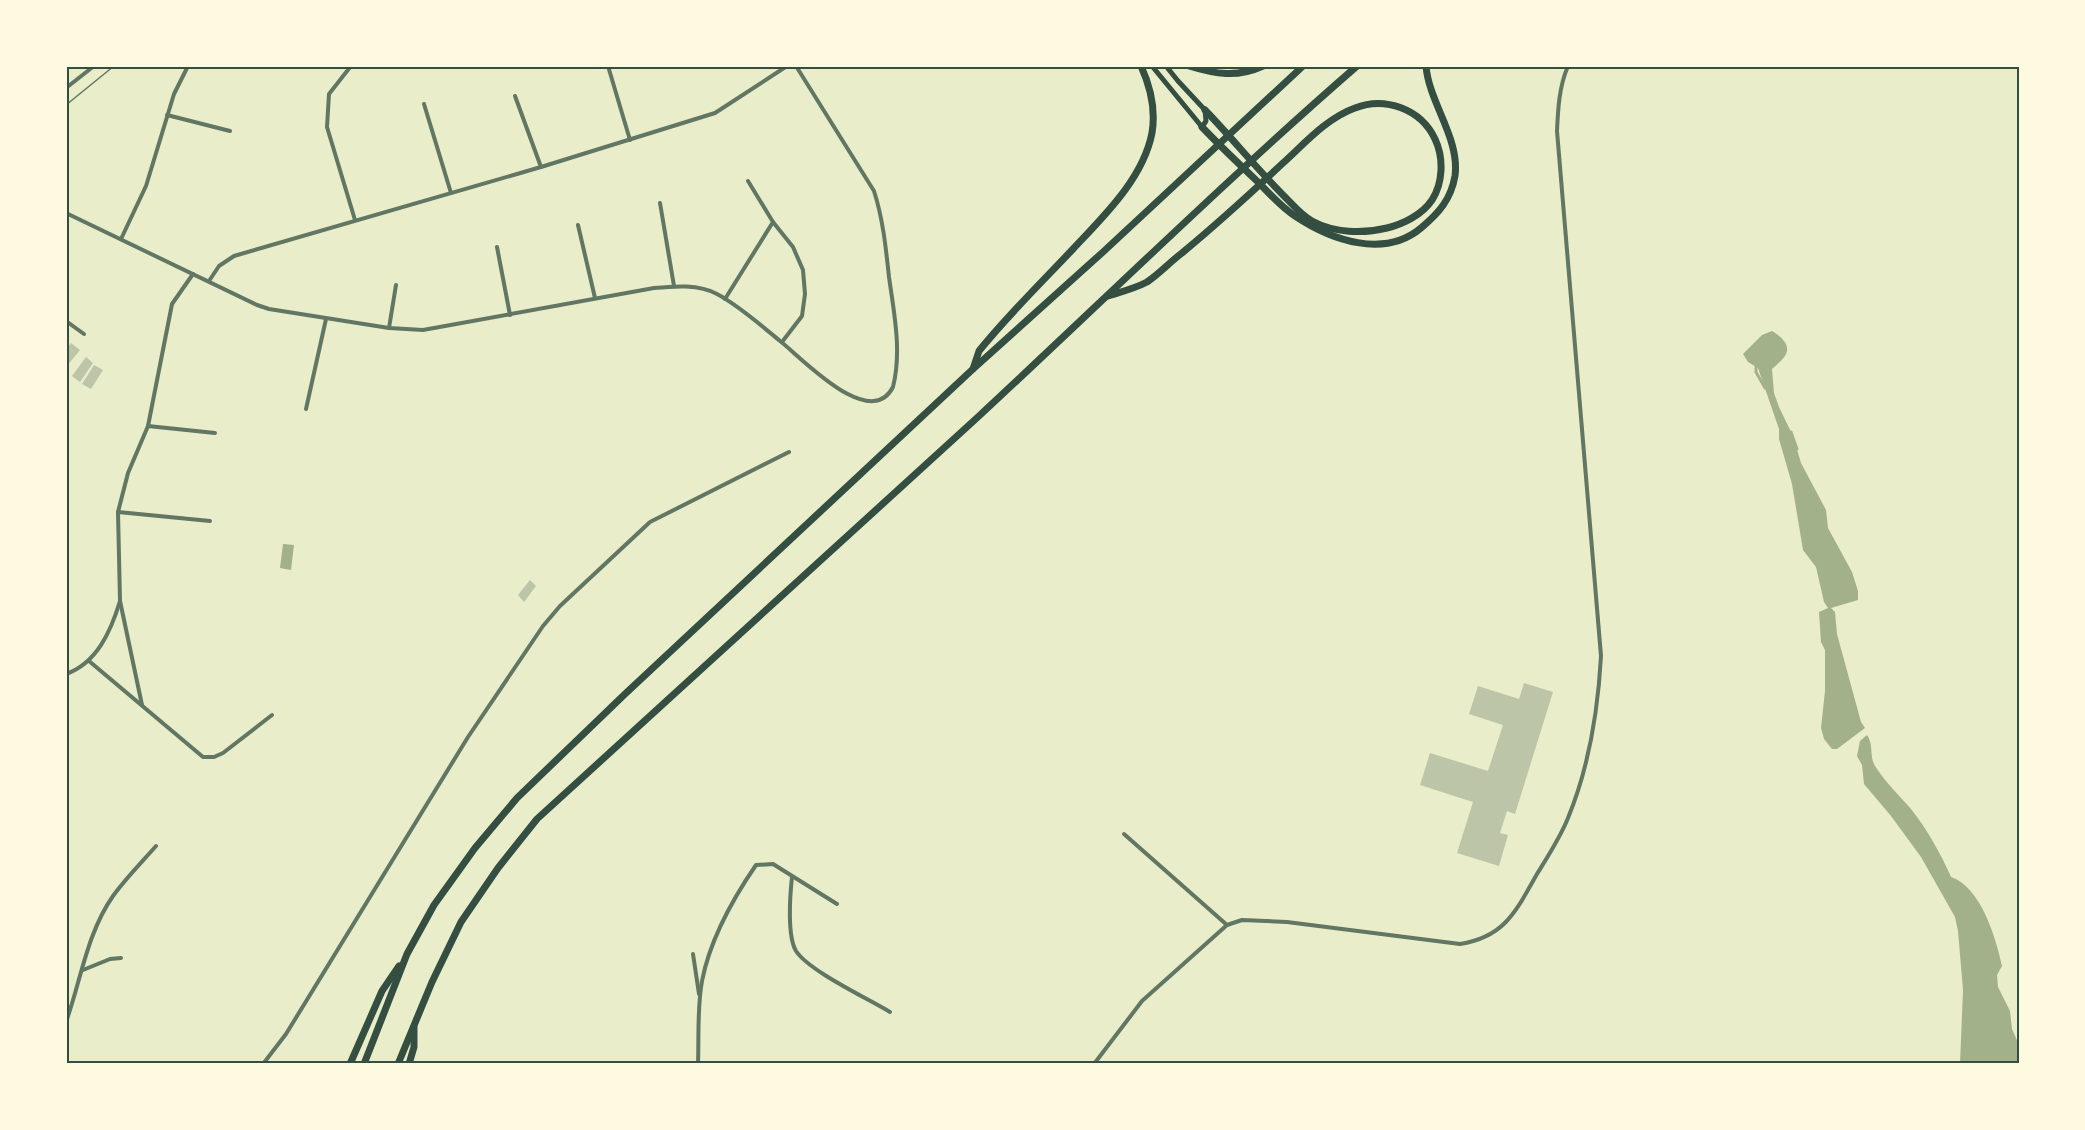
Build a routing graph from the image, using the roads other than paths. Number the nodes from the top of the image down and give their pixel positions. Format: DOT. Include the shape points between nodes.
graph roads {
  1 [pos="94,66"];
  2 [pos="114,66"];
  3 [pos="188,66"];
  4 [pos="351,66"];
  5 [pos="608,66"];
  6 [pos="787,66"];
  7 [pos="796,66"];
  8 [pos="1141,66"];
  9 [pos="1152,66"];
  10 [pos="1166,66"];
  11 [pos="1188,66"];
  12 [pos="1263,66"];
  13 [pos="1303,66"];
  14 [pos="1357,66"];
  15 [pos="1426,66"];
  16 [pos="1568,66"];
  17 [pos="66,88"];
  18 [pos="515,96"];
  19 [pos="424,104"];
  20 [pos="66,105"];
  21 [pos="1205,110"];
  22 [pos="167,115"];
  23 [pos="1202,128"];
  24 [pos="230,131"];
  25 [pos="630,140"];
  26 [pos="541,167"];
  27 [pos="748,180"];
  28 [pos="451,193"];
  29 [pos="660,203"];
  30 [pos="66,213"];
  31 [pos="355,220"];
  32 [pos="773,222"];
  33 [pos="578,225"];
  34 [pos="121,239"];
  35 [pos="497,246"];
  36 [pos="193,274"];
  37 [pos="209,281"];
  38 [pos="396,285"];
  39 [pos="674,286"];
  40 [pos="1106,297"];
  41 [pos="595,298"];
  42 [pos="724,299"];
  43 [pos="510,315"];
  44 [pos="326,319"];
  45 [pos="66,321"];
  46 [pos="389,328"];
  47 [pos="84,334"];
  48 [pos="782,342"];
  49 [pos="973,369"];
  50 [pos="306,409"];
  51 [pos="148,426"];
  52 [pos="215,433"];
  53 [pos="789,452"];
  54 [pos="118,513"];
  55 [pos="210,521"];
  56 [pos="120,601"];
  57 [pos="89,661"];
  58 [pos="66,674"];
  59 [pos="142,705"];
  60 [pos="272,715"];
  61 [pos="1124,834"];
  62 [pos="156,846"];
  63 [pos="792,877"];
  64 [pos="837,904"];
  65 [pos="1227,925"];
  66 [pos="407,954"];
  67 [pos="693,954"];
  68 [pos="121,958"];
  69 [pos="82,970"];
  70 [pos="700,1004"];
  71 [pos="890,1012"];
  72 [pos="66,1022"];
  73 [pos="414,1025"];
  74 [pos="263,1064"];
  75 [pos="350,1064"];
  76 [pos="364,1064"];
  77 [pos="398,1064"];
  78 [pos="409,1064"];
  79 [pos="698,1064"];
  80 [pos="1094,1064"];
  1 -- 17 [label="street"];
  2 -- 20 [label="lane"];
  3 -- 22 [label="street"];
  4 -- 31 [label="street" via="329,94 327,127"];
  5 -- 25 [label="street"];
  6 -- 25 [label="street" via="715,113"];
  7 -- 48 [label="street" via="877,200 898,344 890,393 885,399 849,395"];
  8 -- 49 [label="highway" via="1153,100 1153,120 1141,164 1097,224 983,345"];
  9 -- 23 [label="main road"];
  10 -- 21 [label="main road"];
  11 -- 12 [label="highway" via="1234,75"];
  13 -- 49 [label="highway"];
  14 -- 40 [label="highway" via="1203,203"];
  15 -- 23 [label="highway" via="1427,80 1454,156 1455,174 1450,196 1439,213 1409,238 1377,245 1342,240 1321,232 1292,215"];
  16 -- 65 [label="street" via="1557,131 1601,656 1594,726 1568,818 1514,915 1492,935 1476,942 1460,944 1287,922 1242,920"];
  18 -- 26 [label="street"];
  19 -- 28 [label="street"];
  21 -- 23 [label="main road"];
  21 -- 40 [label="highway" via="1270,182 1296,208 1322,225 1359,232 1394,227 1424,210 1440,183 1440,151 1418,117 1399,106 1381,103 1356,107 1324,126 1304,144 1224,218 1146,282"];
  22 -- 24 [label="street"];
  22 -- 34 [label="street" via="146,186"];
  25 -- 26 [label="street"];
  26 -- 28 [label="street"];
  27 -- 32 [label="street"];
  28 -- 31 [label="street"];
  29 -- 39 [label="street"];
  30 -- 34 [label="street"];
  31 -- 37 [label="street" via="234,256 219,266"];
  32 -- 42 [label="street"];
  32 -- 48 [label="street" via="793,247 803,270 805,294 802,316"];
  33 -- 41 [label="street"];
  34 -- 36 [label="street"];
  35 -- 43 [label="street"];
  36 -- 37 [label="street"];
  36 -- 51 [label="street" via="172,304"];
  37 -- 44 [label="street" via="269,309"];
  38 -- 46 [label="street"];
  39 -- 41 [label="street"];
  39 -- 42 [label="street" via="714,292"];
  40 -- 73 [label="highway" via="837,548 537,819 461,922"];
  41 -- 43 [label="street"];
  42 -- 48 [label="street"];
  43 -- 46 [label="street" via="423,330"];
  44 -- 46 [label="street"];
  44 -- 50 [label="street"];
  45 -- 47 [label="street"];
  49 -- 66 [label="highway" via="518,798 434,905"];
  51 -- 52 [label="street"];
  51 -- 54 [label="street" via="128,473"];
  53 -- 74 [label="street" via="650,522 560,606 468,736 298,1015"];
  54 -- 55 [label="street"];
  54 -- 56 [label="street"];
  56 -- 57 [label="street" via="114,622"];
  56 -- 59 [label="street"];
  57 -- 58 [label="street"];
  57 -- 59 [label="street"];
  59 -- 60 [label="street" via="203,757 223,753"];
  61 -- 65 [label="street"];
  62 -- 69 [label="street" via="113,896 96,927"];
  63 -- 64 [label="street"];
  63 -- 70 [label="street" via="773,864 756,865 736,895 718,934 706,964"];
  63 -- 71 [label="street" via="789,912 795,950 813,969"];
  65 -- 80 [label="street" via="1142,1001"];
  66 -- 75 [label="highway" via="382,991"];
  66 -- 76 [label="highway"];
  67 -- 70 [label="street"];
  68 -- 69 [label="street"];
  69 -- 72 [label="street"];
  70 -- 79 [label="street"];
  73 -- 77 [label="highway"];
  73 -- 78 [label="highway"];
}
